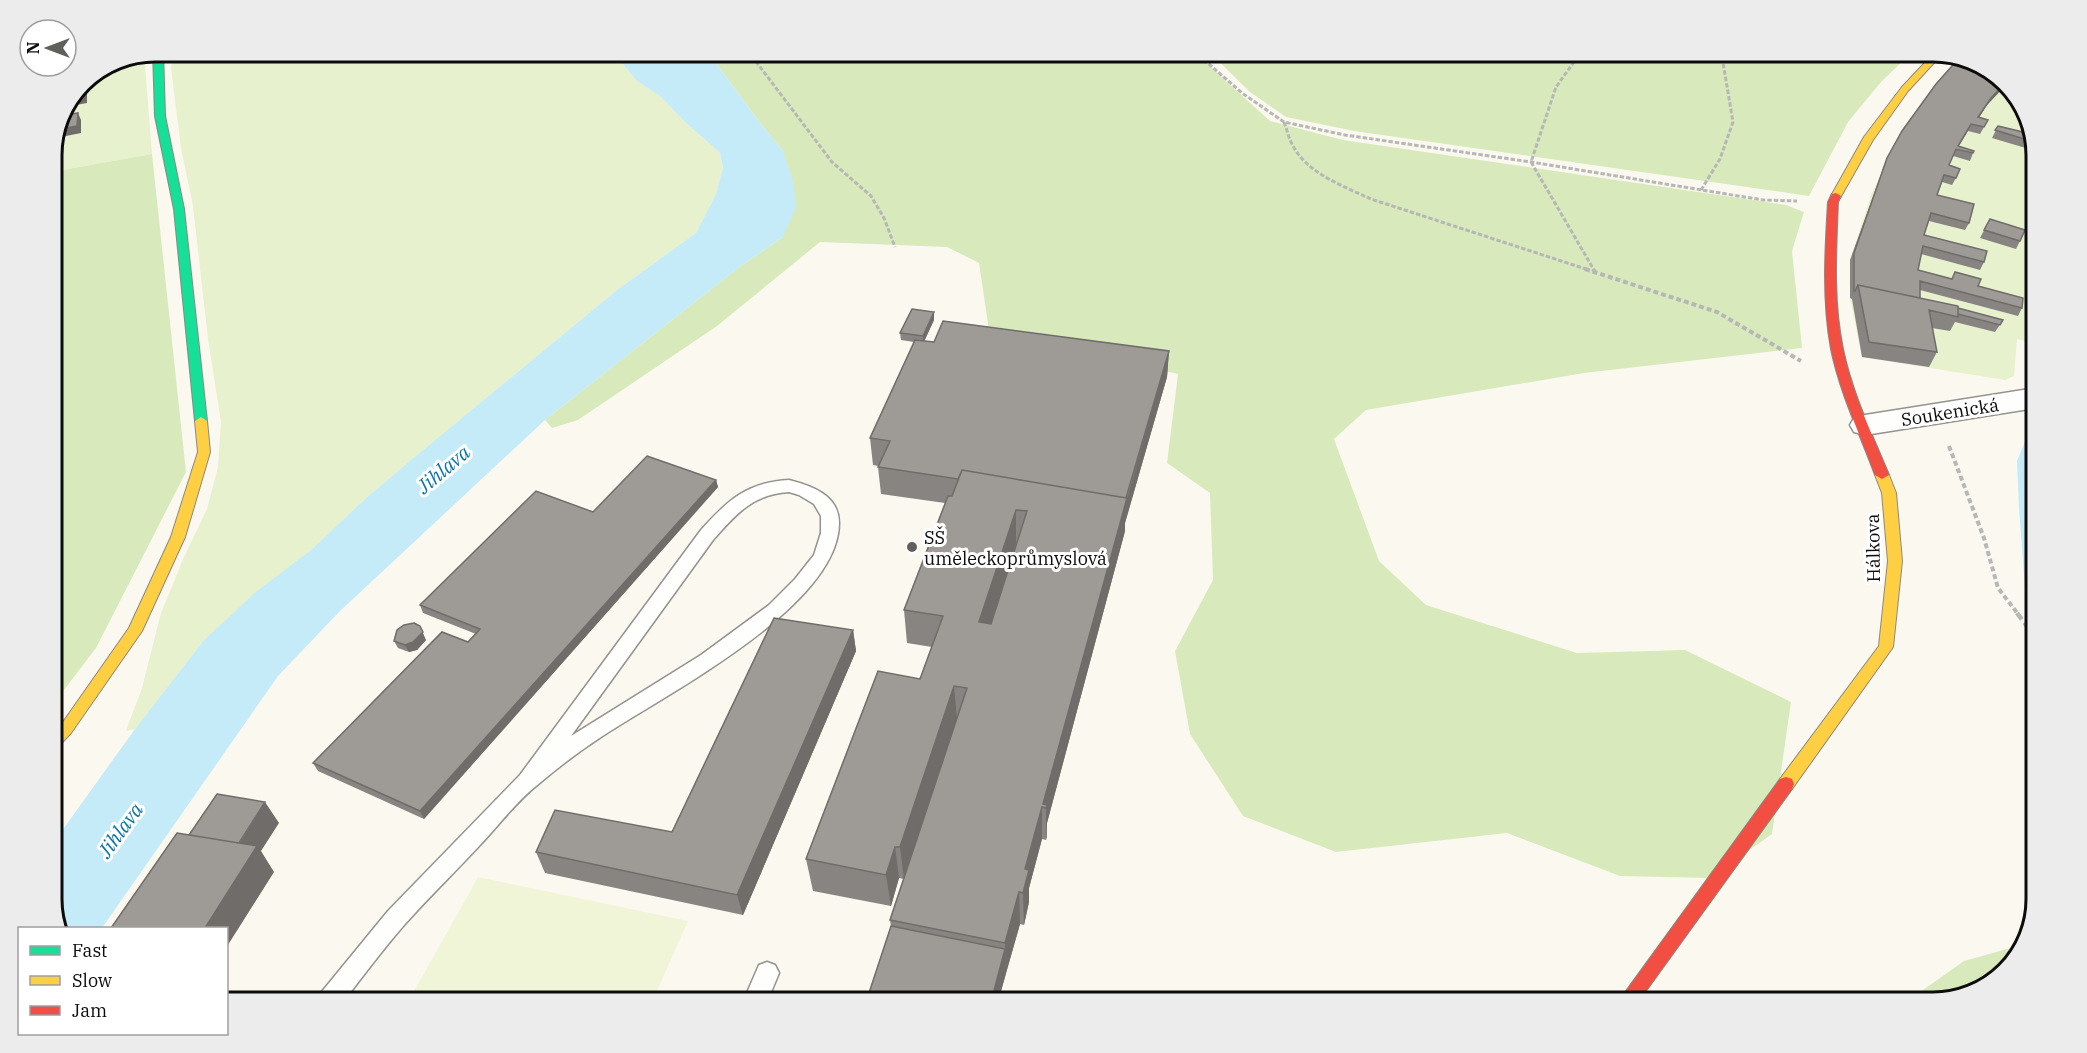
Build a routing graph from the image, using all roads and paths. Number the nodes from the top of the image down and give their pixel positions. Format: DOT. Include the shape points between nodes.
graph roads {
  1 [pos="158,62"];
  2 [pos="756,62"];
  3 [pos="1207,62"];
  4 [pos="1574,62"];
  5 [pos="1723,62"];
  6 [pos="1930,62"];
  7 [pos="1284,122"];
  8 [pos="1531,162"];
  9 [pos="1701,190"];
  10 [pos="1833,202"];
  11 [pos="895,247"];
  12 [pos="1595,272"];
  13 [pos="1804,363"];
  14 [pos="2025,400"];
  15 [pos="1936,414"];
  16 [pos="1865,425"];
  17 [pos="2026,625"];
  18 [pos="62,734"];
  19 [pos="527,781"];
  20 [pos="767,973"];
  21 [pos="336,992"];
  22 [pos="760,992"];
  23 [pos="1634,992"];
  1 -- 18 [label="street" via="160,116 180,209 204,452 178,537 135,631"];
  2 -- 11 [label="path" via="832,162 871,196"];
  3 -- 7 [label="path"];
  4 -- 8 [label="path" via="1556,87"];
  5 -- 9 [label="path" via="1733,122 1720,159"];
  6 -- 10 [label="street, Hálkova" via="1868,139"];
  7 -- 8 [label="path" via="1345,135"];
  7 -- 12 [label="path" via="1293,145 1309,165 1333,181 1371,199"];
  8 -- 9 [label="path"];
  8 -- 12 [label="path"];
  9 -- 10 [label="path" via="1763,200"];
  10 -- 16 [label="street, Hálkova" via="1829,268 1834,329 1843,371"];
  12 -- 13 [label="path" via="1717,312"];
  14 -- 15 [label="street, Soukenická"];
  15 -- 16 [label="street, Soukenická"];
  15 -- 17 [label="path" via="1984,538 1998,588"];
  16 -- 23 [label="street, Hálkova" via="1888,493 1895,561 1886,647"];
  19 -- 19 [label="lane" via="592,732 708,660 776,610 823,557 830,516 820,500 789,486 769,488 749,496 728,512 707,535"];
  19 -- 21 [label="lane" via="396,918"];
  20 -- 22 [label="lane"];
}
